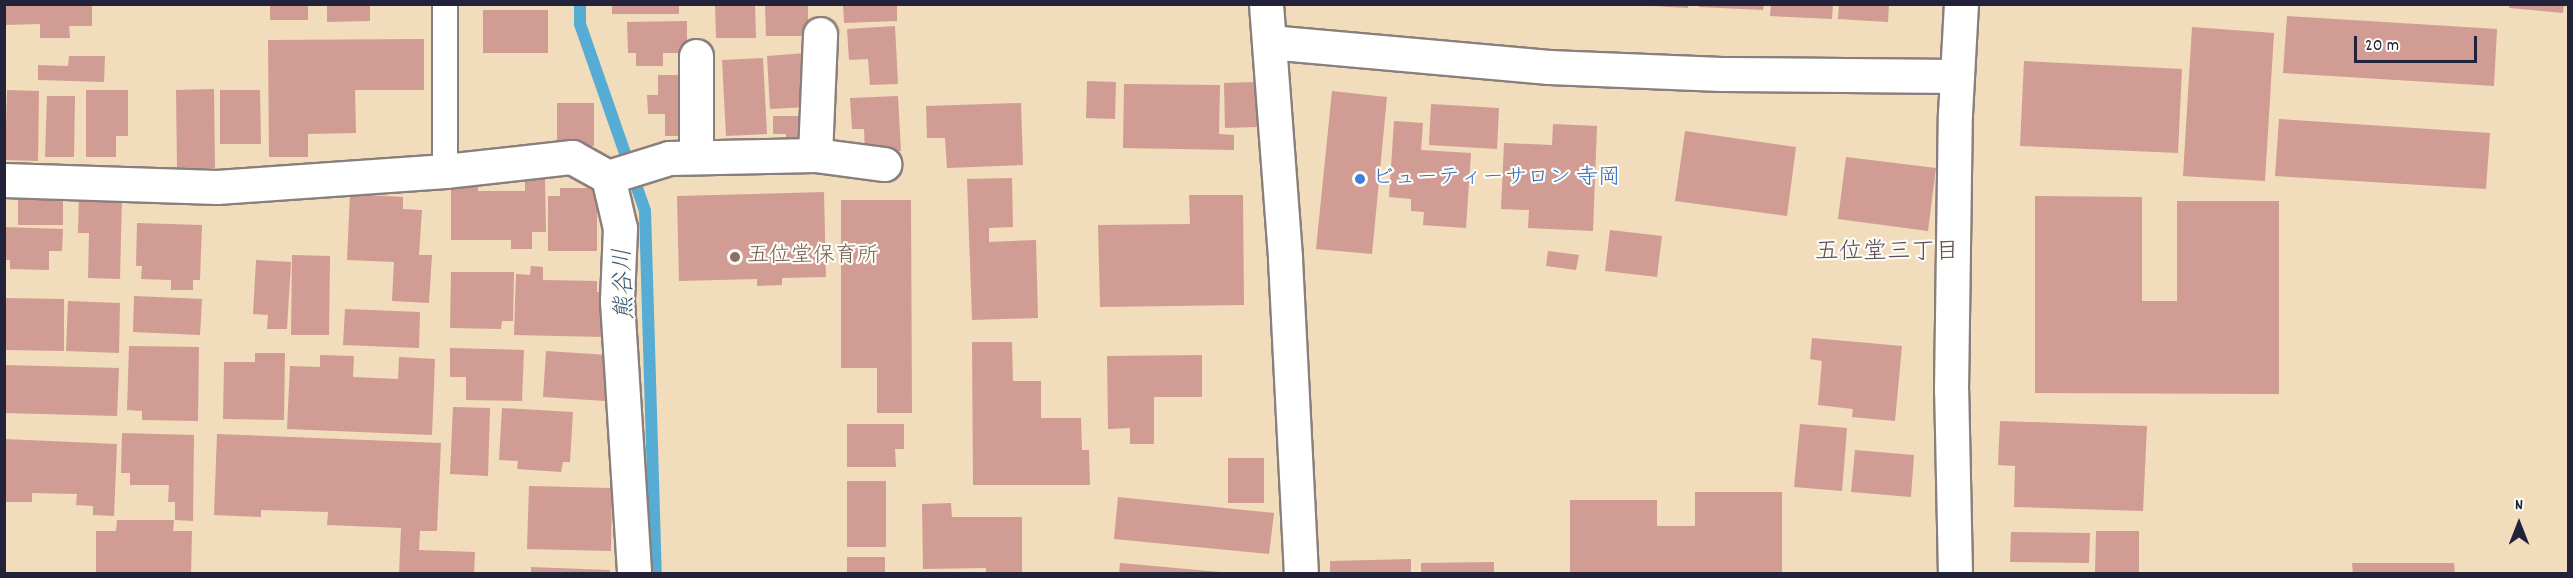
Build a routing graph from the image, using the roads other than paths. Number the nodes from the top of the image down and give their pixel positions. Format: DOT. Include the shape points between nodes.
graph roads {
  1 [pos="445,4"];
  2 [pos="1266,4"];
  3 [pos="1961,4"];
  4 [pos="820,34"];
  5 [pos="1269,42"];
  6 [pos="696,56"];
  7 [pos="1957,76"];
  8 [pos="815,155"];
  9 [pos="682,158"];
  10 [pos="884,164"];
  11 [pos="445,171"];
  12 [pos="608,177"];
  13 [pos="4,180"];
  14 [pos="634,573"];
  15 [pos="1301,573"];
  16 [pos="1955,573"];
  1 -- 11 [label="lane"];
  2 -- 5 [label="street"];
  3 -- 7 [label="street"];
  4 -- 8 [label="street"];
  5 -- 7 [label="street" via="1549,67 1721,74"];
  5 -- 15 [label="street"];
  6 -- 9 [label="street"];
  7 -- 16 [label="street" via="1951,390"];
  8 -- 9 [label="street"];
  8 -- 10 [label="street"];
  9 -- 12 [label="street"];
  11 -- 12 [label="street" via="572,158"];
  11 -- 13 [label="street" via="217,187"];
  12 -- 14 [label="street" via="620,228 617,301"];
}
